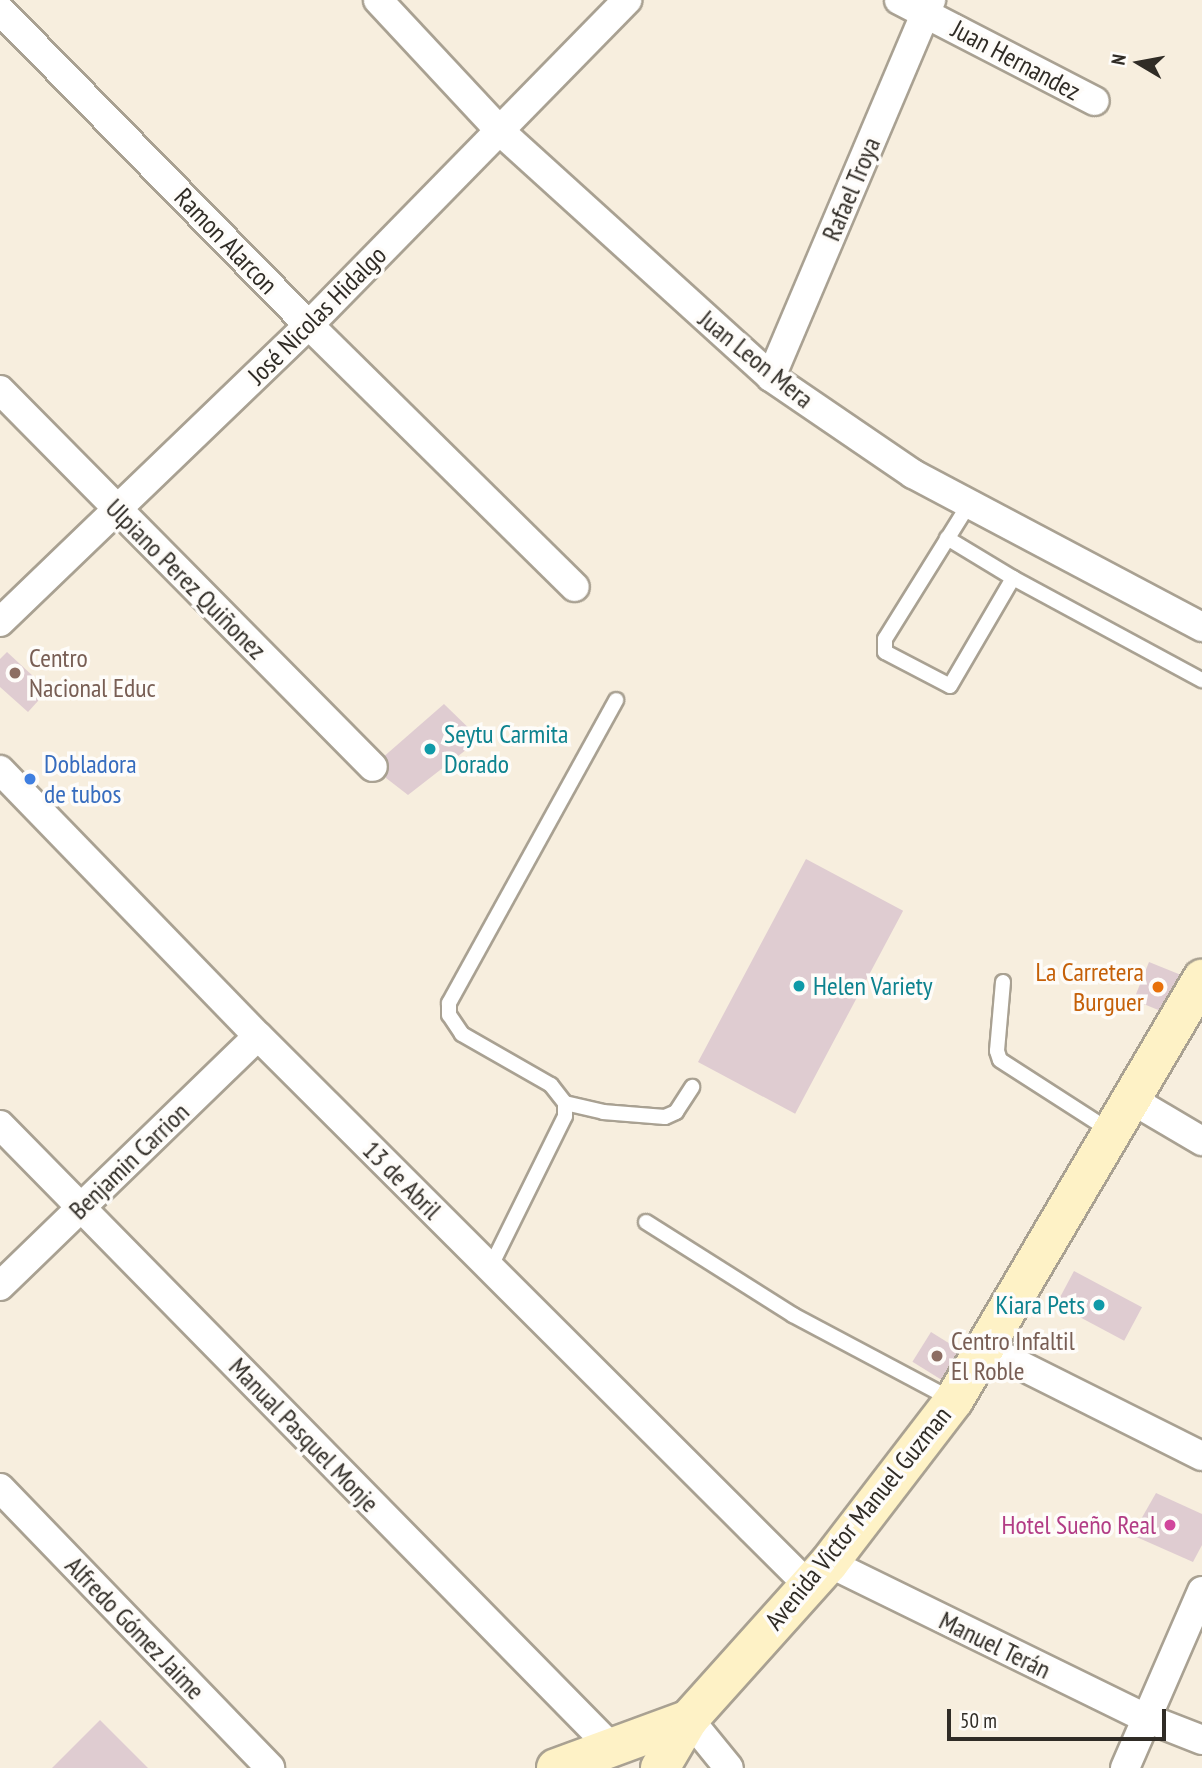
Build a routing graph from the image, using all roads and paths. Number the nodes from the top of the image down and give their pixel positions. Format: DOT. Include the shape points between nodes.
graph roads {
  1 [pos="378,0"];
  2 [pos="627,0"];
  3 [pos="899,0"];
  4 [pos="928,6"];
  5 [pos="0,10"];
  6 [pos="1095,101"];
  7 [pos="501,132"];
  8 [pos="309,325"];
  9 [pos="771,377"];
  10 [pos="0,390"];
  11 [pos="969,504"];
  12 [pos="118,510"];
  13 [pos="947,538"];
  14 [pos="1013,578"];
  15 [pos="575,587"];
  16 [pos="0,622"];
  17 [pos="1202,627"];
  18 [pos="1202,680"];
  19 [pos="616,700"];
  20 [pos="373,767"];
  21 [pos="0,770"];
  22 [pos="1202,979"];
  23 [pos="1003,982"];
  24 [pos="258,1036"];
  25 [pos="692,1087"];
  26 [pos="1134,1101"];
  27 [pos="565,1103"];
  28 [pos="0,1125"];
  29 [pos="1114,1134"];
  30 [pos="1202,1141"];
  31 [pos="81,1208"];
  32 [pos="646,1222"];
  33 [pos="490,1268"];
  34 [pos="0,1286"];
  35 [pos="986,1348"];
  36 [pos="954,1400"];
  37 [pos="1202,1455"];
  38 [pos="0,1488"];
  39 [pos="818,1574"];
  40 [pos="1202,1591"];
  41 [pos="1146,1718"];
  42 [pos="689,1719"];
  43 [pos="1202,1740"];
  44 [pos="609,1745"];
  45 [pos="270,1768"];
  46 [pos="556,1768"];
  47 [pos="660,1768"];
  48 [pos="729,1768"];
  49 [pos="1125,1768"];
  1 -- 7 [label="street, Juan Leon Mera"];
  2 -- 7 [label="street, José Nicolas Hidalgo"];
  3 -- 4 [label="street, Juan Hernandez"];
  4 -- 6 [label="street, Juan Hernandez"];
  4 -- 9 [label="street, Rafael Troya"];
  5 -- 8 [label="street, Ramon Alarcon"];
  7 -- 8 [label="street, José Nicolas Hidalgo"];
  7 -- 9 [label="street, Juan Leon Mera"];
  8 -- 12 [label="street, José Nicolas Hidalgo"];
  8 -- 15 [label="street, Ramon Alarcon"];
  9 -- 11 [label="street, Juan Leon Mera" via="913,474"];
  10 -- 12 [label="street, Ulpiano Perez Quiñonez"];
  11 -- 13 [label="lane"];
  11 -- 17 [label="street, Juan Leon Mera"];
  12 -- 16 [label="street, José Nicolas Hidalgo"];
  12 -- 20 [label="street, Ulpiano Perez Quiñonez"];
  13 -- 14 [label="lane"];
  13 -- 14 [label="lane" via="884,639 885,652 950,686"];
  14 -- 18 [label="lane"];
  19 -- 27 [label="lane" via="449,1003 449,1015 462,1034 551,1085"];
  21 -- 24 [label="street, 13 de Abril"];
  22 -- 26 [label="street, Avenida Victor Manuel Guzman"];
  23 -- 29 [label="lane" via="1000,1060"];
  24 -- 31 [label="street, Benjamin Carrion"];
  24 -- 33 [label="street, 13 de Abril"];
  25 -- 27 [label="lane" via="676,1112 652,1119"];
  26 -- 29 [label="street, Avenida Victor Manuel Guzman"];
  26 -- 30 [label="street"];
  27 -- 33 [label="lane" via="565,1116"];
  28 -- 31 [label="street, Manual Pasquel Monje"];
  29 -- 35 [label="street, Avenida Victor Manuel Guzman"];
  31 -- 34 [label="street, Benjamin Carrion"];
  31 -- 44 [label="street, Manual Pasquel Monje"];
  32 -- 36 [label="lane" via="793,1315"];
  33 -- 39 [label="street, 13 de Abril"];
  35 -- 36 [label="street, Avenida Victor Manuel Guzman"];
  35 -- 37 [label="street"];
  36 -- 39 [label="street, Avenida Victor Manuel Guzman"];
  38 -- 45 [label="street, Alfredo Gómez Jaime"];
  39 -- 41 [label="street, Manuel Terán"];
  39 -- 42 [label="street, Avenida Victor Manuel Guzman"];
  40 -- 41 [label="street"];
  41 -- 43 [label="street, Manuel Terán"];
  41 -- 49 [label="street"];
  42 -- 44 [label="street"];
  42 -- 47 [label="street, Avenida Victor Manuel Guzman"];
  42 -- 48 [label="street"];
  44 -- 46 [label="street"];
}
